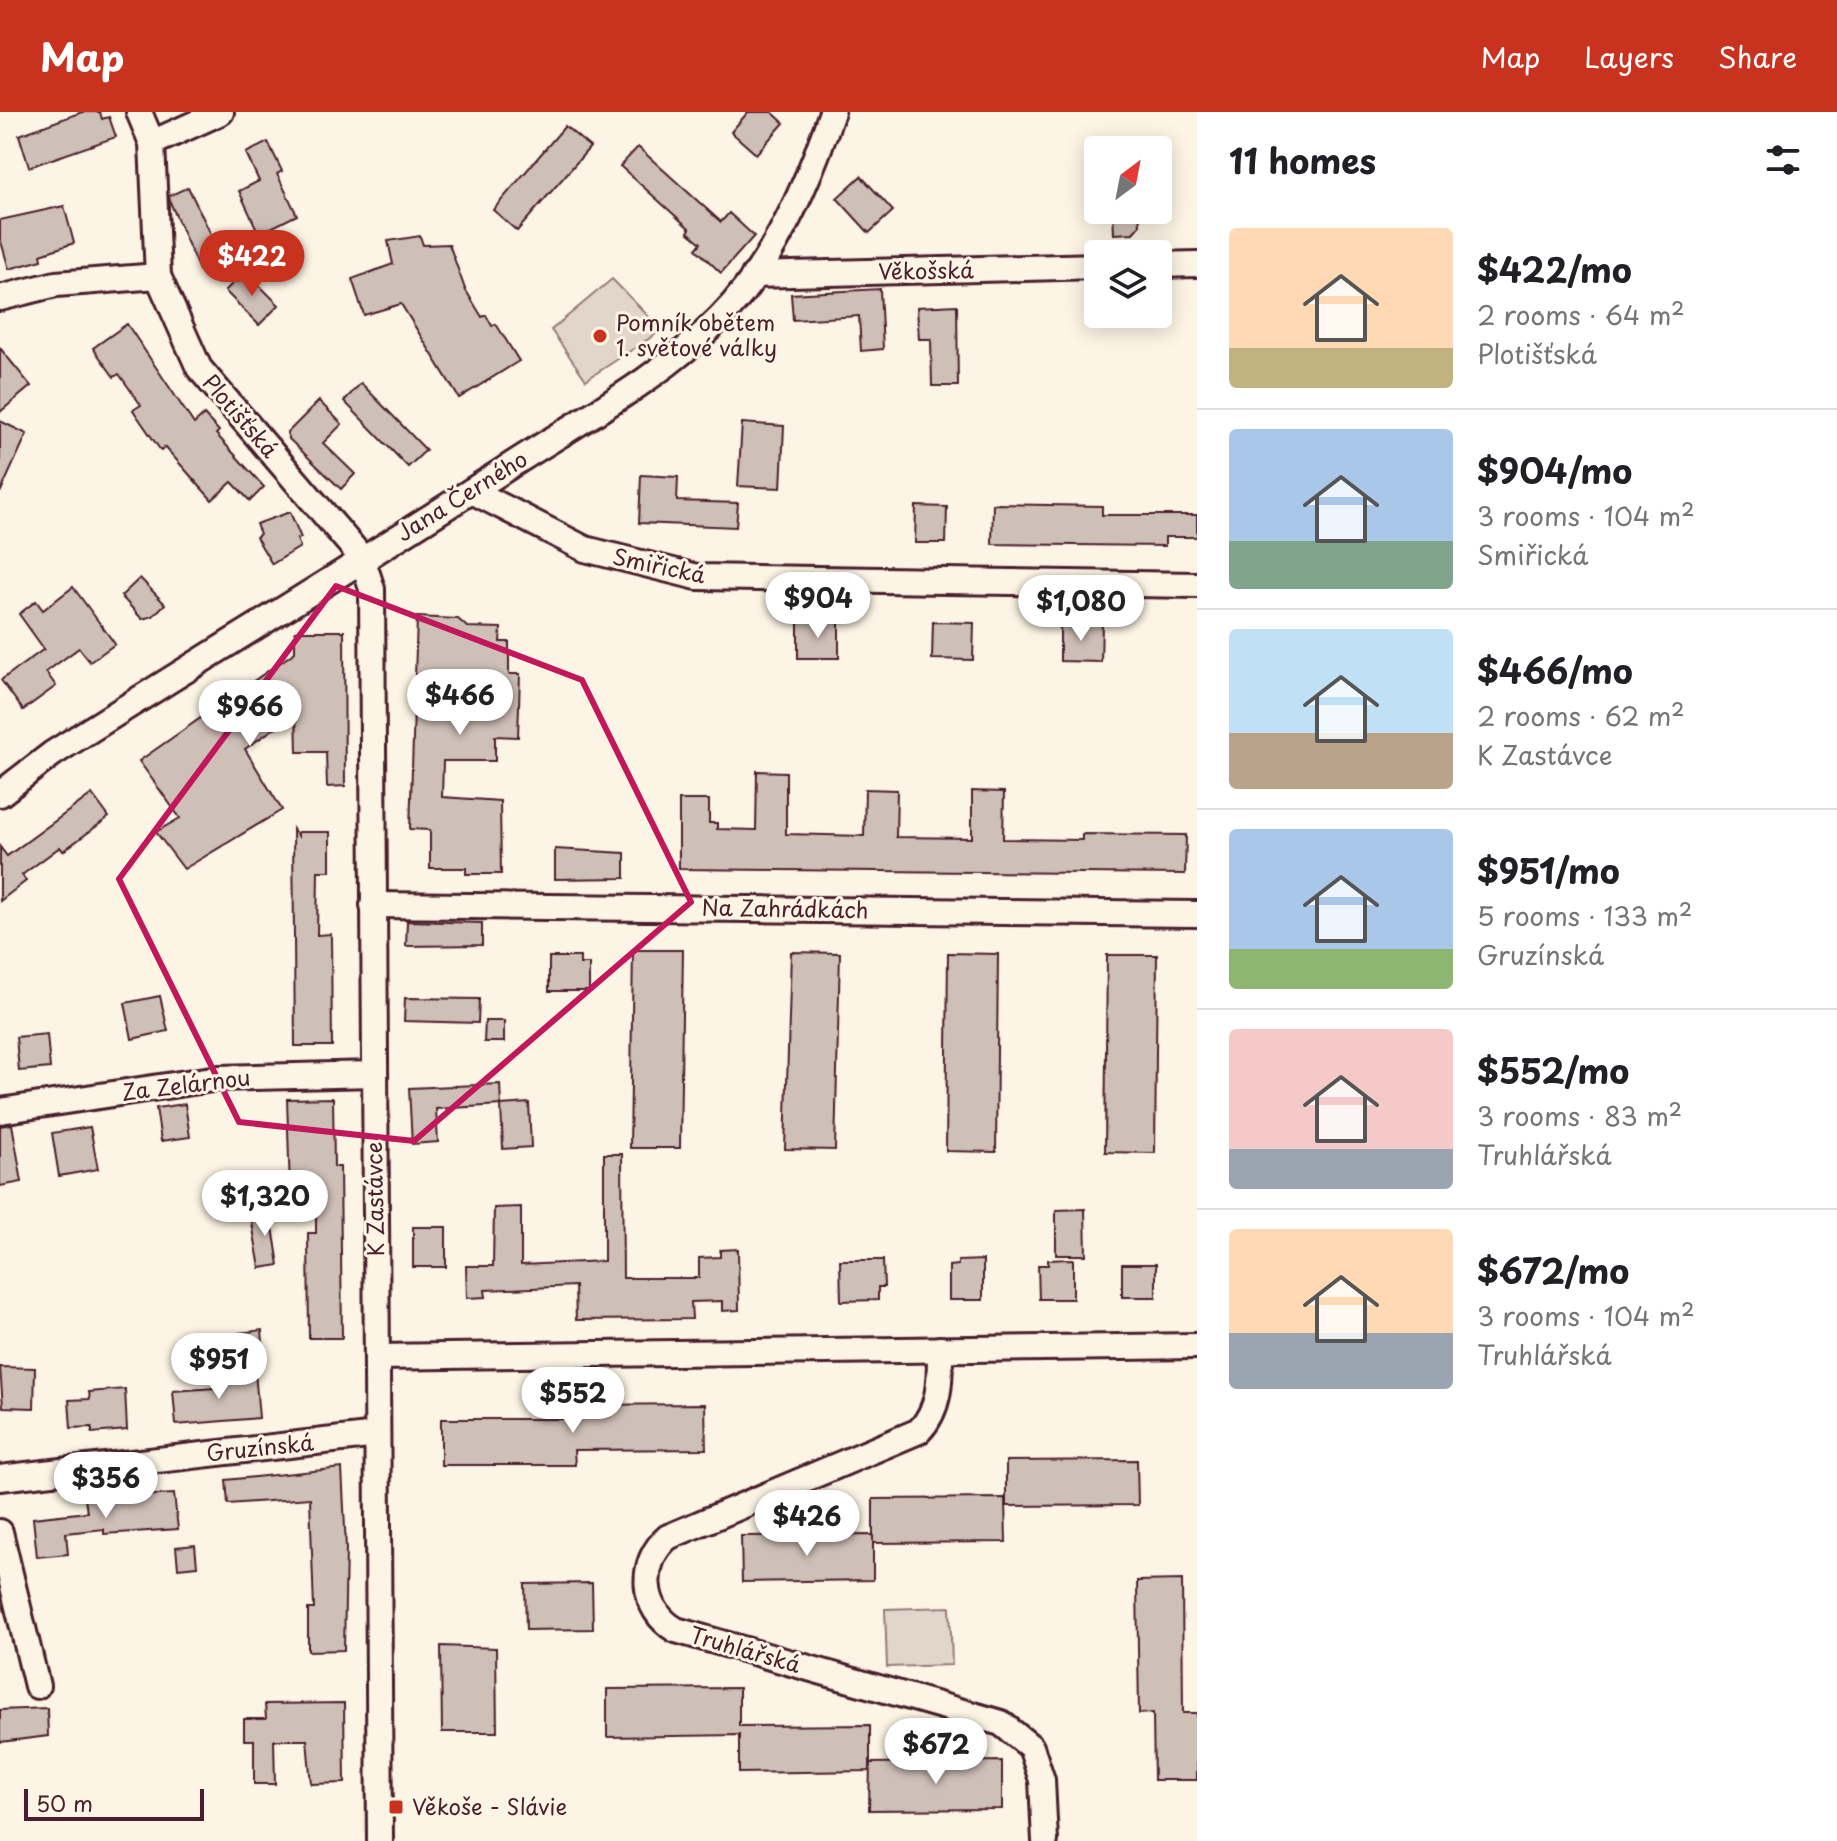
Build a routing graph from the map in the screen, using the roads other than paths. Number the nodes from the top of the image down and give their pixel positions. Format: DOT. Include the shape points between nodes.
graph roads {
  1 [pos="139,112"];
  2 [pos="221,112"];
  3 [pos="832,112"];
  4 [pos="152,143"];
  5 [pos="1197,264"];
  6 [pos="1172,265"];
  7 [pos="1084,266"];
  8 [pos="754,275"];
  9 [pos="158,276"];
  10 [pos="0,298"];
  11 [pos="472,491"];
  12 [pos="362,558"];
  13 [pos="1197,585"];
  14 [pos="0,794"];
  15 [pos="373,905"];
  16 [pos="1197,914"];
  17 [pos="374,1074"];
  18 [pos="0,1111"];
  19 [pos="1197,1346"];
  20 [pos="940,1349"];
  21 [pos="377,1357"];
  22 [pos="377,1435"];
  23 [pos="0,1478"];
  24 [pos="0,1532"];
  25 [pos="37,1686"];
  26 [pos="380,1841"];
  27 [pos="1045,1841"];
  1 -- 4 [label="street, Plotišťská"];
  2 -- 4 [label="street"];
  3 -- 8 [label="street, Jana Černého" via="793,208"];
  4 -- 9 [label="street, Plotišťská"];
  5 -- 6 [label="street"];
  7 -- 8 [label="street, Věkošská"];
  8 -- 11 [label="street, Jana Černého" via="722,317 674,358"];
  9 -- 10 [label="street" via="56,284"];
  9 -- 12 [label="street, Plotišťská" via="199,368"];
  11 -- 12 [label="street, Jana Černého"];
  11 -- 13 [label="street, Smiřická" via="585,549 697,577"];
  12 -- 14 [label="street, Jana Černého" via="52,754"];
  12 -- 15 [label="street, K Zastávce" via="372,589"];
  15 -- 16 [label="street, Na Zahrádkách"];
  15 -- 17 [label="street, K Zastávce"];
  17 -- 18 [label="street, Za Zelárnou" via="219,1078"];
  17 -- 21 [label="street, K Zastávce"];
  19 -- 20 [label="street"];
  20 -- 21 [label="street"];
  20 -- 27 [label="street, Truhlářská" via="938,1394 919,1431 668,1537 654,1549 648,1566 649,1598 661,1619 676,1630 1001,1723 1031,1747 1042,1780"];
  21 -- 22 [label="street, K Zastávce"];
  22 -- 23 [label="street, Gruzínská"];
  22 -- 26 [label="street, K Zastávce"];
  24 -- 25 [label="street"];
}
